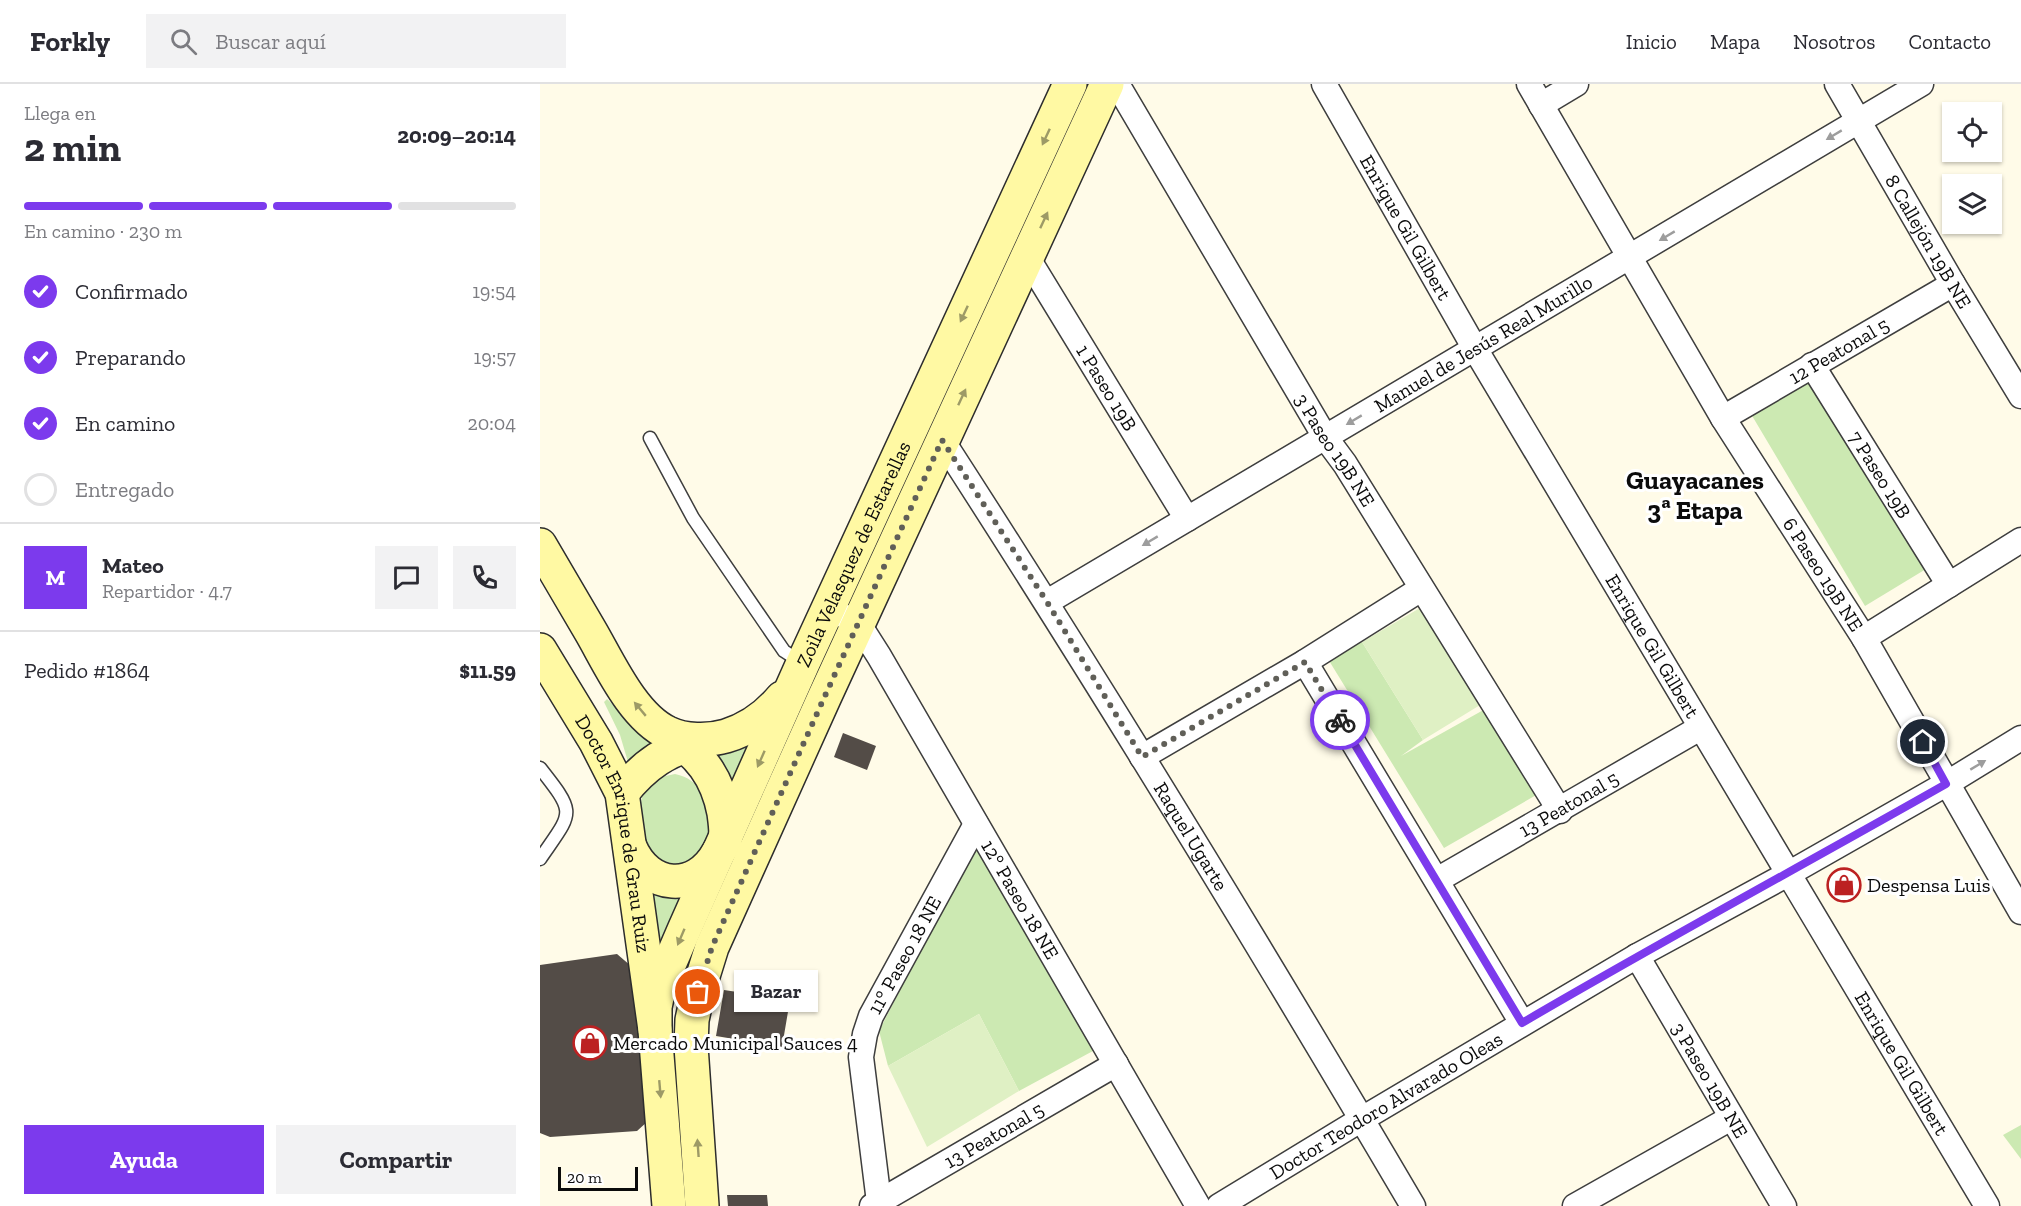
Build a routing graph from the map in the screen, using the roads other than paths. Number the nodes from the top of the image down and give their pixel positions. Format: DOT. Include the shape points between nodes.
graph roads {
  1 [pos="1070,84"];
  2 [pos="1107,84"];
  3 [pos="1117,84"];
  4 [pos="1324,84"];
  5 [pos="1529,84"];
  6 [pos="1576,84"];
  7 [pos="1837,84"];
  8 [pos="1921,84"];
  9 [pos="1541,105"];
  10 [pos="1858,120"];
  11 [pos="1027,257"];
  12 [pos="1631,257"];
  13 [pos="1953,284"];
  14 [pos="1474,347"];
  15 [pos="1812,365"];
  16 [pos="2021,396"];
  17 [pos="1723,418"];
  18 [pos="1325,437"];
  19 [pos="651,438"];
  20 [pos="942,440"];
  21 [pos="1187,519"];
  22 [pos="2021,540"];
  23 [pos="540,545"];
  24 [pos="1949,585"];
  25 [pos="1421,589"];
  26 [pos="1047,602"];
  27 [pos="829,607"];
  28 [pos="858,623"];
  29 [pos="1864,638"];
  30 [pos="540,650"];
  31 [pos="1305,662"];
  32 [pos="798,673"];
  33 [pos="1700,728"];
  34 [pos="2021,738"];
  35 [pos="689,739"];
  36 [pos="1142,757"];
  37 [pos="540,768"];
  38 [pos="1946,784"];
  39 [pos="622,793"];
  40 [pos="1560,811"];
  41 [pos="976,824"];
  42 [pos="725,841"];
  43 [pos="630,847"];
  44 [pos="540,859"];
  45 [pos="1788,874"];
  46 [pos="1437,880"];
  47 [pos="2021,912"];
  48 [pos="1636,956"];
  49 [pos="1522,1023"];
  50 [pos="654,1030"];
  51 [pos="1116,1064"];
  52 [pos="1731,1118"];
  53 [pos="1362,1119"];
  54 [pos="876,1204"];
  55 [pos="669,1206"];
  56 [pos="702,1206"];
  57 [pos="1198,1206"];
  58 [pos="1219,1206"];
  59 [pos="1413,1206"];
  60 [pos="1575,1206"];
  61 [pos="1784,1206"];
  62 [pos="1987,1206"];
  1 -- 27 [label="street, Zoila Velasquez de Estarellas, one-way"];
  11 -- 2 [label="street, Zoila Velasquez de Estarellas, one-way"];
  3 -- 18 [label="street, 3 Paseo 19B NE"];
  4 -- 14 [label="street, Enrique Gil Gilbert"];
  5 -- 9 [label="street, 6 Paseo 19B NE"];
  6 -- 9 [label="street"];
  7 -- 10 [label="street, 8 Callejón 19B NE"];
  8 -- 10 [label="street, Manuel de Jesús Real Murillo"];
  9 -- 12 [label="street, 6 Paseo 19B NE"];
  10 -- 12 [label="street, Manuel de Jesús Real Murillo, one-way"];
  10 -- 13 [label="street, 8 Callejón 19B NE"];
  20 -- 11 [label="street, Zoila Velasquez de Estarellas, one-way"];
  11 -- 21 [label="street, 1 Paseo 19B"];
  12 -- 14 [label="street, Manuel de Jesús Real Murillo"];
  12 -- 17 [label="street, 6 Paseo 19B NE"];
  13 -- 15 [label="street, 12 Peatonal 5"];
  13 -- 16 [label="street, 8 Callejón 19B NE"];
  14 -- 18 [label="street, Manuel de Jesús Real Murillo, one-way"];
  14 -- 33 [label="street, Enrique Gil Gilbert"];
  15 -- 17 [label="street, 12 Peatonal 5"];
  15 -- 24 [label="street, 7 Paseo 19B"];
  17 -- 29 [label="street, 6 Paseo 19B NE"];
  18 -- 21 [label="street, Manuel de Jesús Real Murillo"];
  18 -- 25 [label="street, 3 Paseo 19B NE"];
  19 -- 32 [label="lane" via="700,527"];
  20 -- 26 [label="street, Raquel Ugarte"];
  20 -- 28 [label="street, Zoila Velasquez de Estarellas"];
  21 -- 26 [label="street, Manuel de Jesús Real Murillo, one-way"];
  22 -- 24 [label="street"];
  35 -- 23 [label="street, one-way" via="651,721 640,710"];
  24 -- 29 [label="street"];
  25 -- 31 [label="street"];
  25 -- 40 [label="street, 3 Paseo 19B NE"];
  26 -- 36 [label="street, Raquel Ugarte"];
  27 -- 28 [label="street, 12° Paseo 18 NE"];
  27 -- 32 [label="street, Zoila Velasquez de Estarellas"];
  28 -- 41 [label="street, 12° Paseo 18 NE"];
  56 -- 28 [label="street, Zoila Velasquez de Estarellas, one-way" via="691,1046 698,992 712,947"];
  29 -- 38 [label="street, 6 Paseo 19B NE"];
  30 -- 39 [label="street, Doctor Enrique de Grau Ruiz" via="596,741"];
  31 -- 36 [label="street"];
  31 -- 46 [label="street"];
  32 -- 35 [label="street" via="763,718 742,730"];
  32 -- 42 [label="street, Zoila Velasquez de Estarellas, one-way"];
  33 -- 40 [label="street, 13 Peatonal 5"];
  33 -- 45 [label="street, Enrique Gil Gilbert"];
  38 -- 34 [label="street, Doctor Teodoro Alvarado Oleas, one-way"];
  35 -- 39 [label="street" via="657,758"];
  35 -- 42 [label="street" via="721,799"];
  36 -- 53 [label="street, Raquel Ugarte"];
  37 -- 44 [label="lane" via="568,811 566,823"];
  38 -- 45 [label="street, Doctor Teodoro Alvarado Oleas"];
  38 -- 47 [label="street, 6 Paseo 19B NE"];
  39 -- 43 [label="street, Doctor Enrique de Grau Ruiz"];
  40 -- 46 [label="street, 13 Peatonal 5"];
  41 -- 51 [label="street, 12° Paseo 18 NE"];
  41 -- 54 [label="street, 11° Paseo 18 NE" via="871,1016 865,1034 861,1057"];
  42 -- 43 [label="street" via="707,869 678,881 648,873"];
  42 -- 50 [label="street, Zoila Velasquez de Estarellas, one-way" via="659,988"];
  43 -- 50 [label="street, Doctor Enrique de Grau Ruiz"];
  45 -- 48 [label="street, Doctor Teodoro Alvarado Oleas"];
  45 -- 62 [label="street, Enrique Gil Gilbert"];
  46 -- 49 [label="street"];
  48 -- 49 [label="street, Doctor Teodoro Alvarado Oleas"];
  48 -- 52 [label="street, 3 Paseo 19B NE"];
  49 -- 53 [label="street, Doctor Teodoro Alvarado Oleas"];
  50 -- 55 [label="street, one-way"];
  51 -- 54 [label="street, 13 Peatonal 5"];
  51 -- 57 [label="street, 12° Paseo 18 NE"];
  52 -- 60 [label="street"];
  52 -- 61 [label="street, 3 Paseo 19B NE"];
  53 -- 58 [label="street, Doctor Teodoro Alvarado Oleas"];
  53 -- 59 [label="street, Raquel Ugarte"];
}
